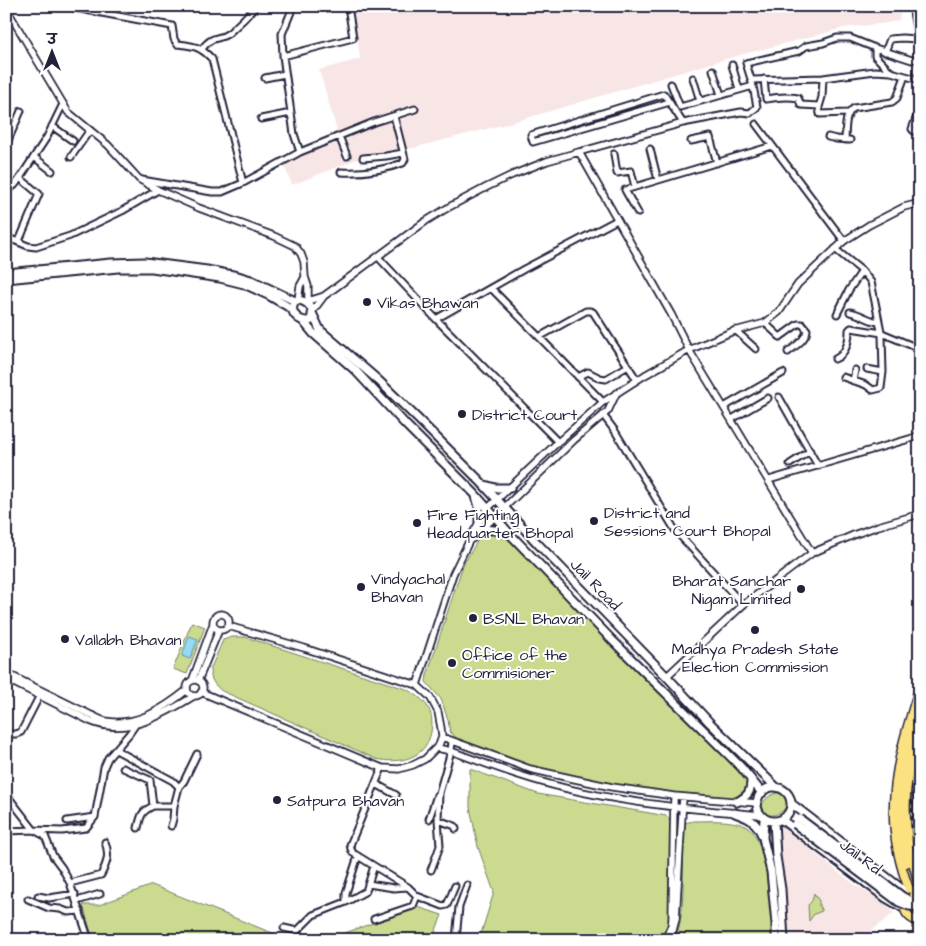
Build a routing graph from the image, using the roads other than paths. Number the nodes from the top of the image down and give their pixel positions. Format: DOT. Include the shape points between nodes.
graph roads {
  1 [pos="64,6"];
  2 [pos="256,6"];
  3 [pos="291,6"];
  4 [pos="348,6"];
  5 [pos="912,6"];
  6 [pos="7,7"];
  7 [pos="917,39"];
  8 [pos="875,48"];
  9 [pos="202,49"];
  10 [pos="920,51"];
  11 [pos="885,52"];
  12 [pos="283,56"];
  13 [pos="920,58"];
  14 [pos="732,65"];
  15 [pos="713,70"];
  16 [pos="891,72"];
  17 [pos="285,74"];
  18 [pos="905,76"];
  19 [pos="265,78"];
  20 [pos="693,78"];
  21 [pos="823,78"];
  22 [pos="764,80"];
  23 [pos="920,80"];
  24 [pos="752,83"];
  25 [pos="671,84"];
  26 [pos="739,90"];
  27 [pos="721,95"];
  28 [pos="700,101"];
  29 [pos="670,102"];
  30 [pos="63,104"];
  31 [pos="819,106"];
  32 [pos="920,108"];
  33 [pos="415,109"];
  34 [pos="21,111"];
  35 [pos="291,113"];
  36 [pos="848,113"];
  37 [pos="394,116"];
  38 [pos="261,119"];
  39 [pos="683,124"];
  40 [pos="756,124"];
  41 [pos="52,126"];
  42 [pos="90,130"];
  43 [pos="920,133"];
  44 [pos="8,135"];
  45 [pos="339,136"];
  46 [pos="828,137"];
  47 [pos="73,141"];
  48 [pos="691,141"];
  49 [pos="6,145"];
  50 [pos="772,146"];
  51 [pos="650,149"];
  52 [pos="300,152"];
  53 [pos="579,152"];
  54 [pos="404,153"];
  55 [pos="614,154"];
  56 [pos="346,156"];
  57 [pos="34,157"];
  58 [pos="71,157"];
  59 [pos="363,158"];
  60 [pos="717,163"];
  61 [pos="52,171"];
  62 [pos="340,172"];
  63 [pos="20,178"];
  64 [pos="139,179"];
  65 [pos="658,180"];
  66 [pos="243,183"];
  67 [pos="635,187"];
  68 [pos="7,189"];
  69 [pos="158,190"];
  70 [pos="6,196"];
  71 [pos="920,203"];
  72 [pos="638,213"];
  73 [pos="617,220"];
  74 [pos="6,237"];
  75 [pos="844,241"];
  76 [pos="19,242"];
  77 [pos="835,249"];
  78 [pos="378,257"];
  79 [pos="862,271"];
  80 [pos="6,274"];
  81 [pos="305,277"];
  82 [pos="6,279"];
  83 [pos="491,288"];
  84 [pos="324,296"];
  85 [pos="303,301"];
  86 [pos="292,309"];
  87 [pos="850,312"];
  88 [pos="312,313"];
  89 [pos="837,314"];
  90 [pos="436,319"];
  91 [pos="304,321"];
  92 [pos="879,322"];
  93 [pos="765,323"];
  94 [pos="736,330"];
  95 [pos="882,333"];
  96 [pos="539,337"];
  97 [pos="756,348"];
  98 [pos="920,349"];
  99 [pos="689,350"];
  100 [pos="788,352"];
  101 [pos="835,359"];
  102 [pos="628,366"];
  103 [pos="867,369"];
  104 [pos="855,370"];
  105 [pos="883,372"];
  106 [pos="783,373"];
  107 [pos="578,376"];
  108 [pos="843,377"];
  109 [pos="637,380"];
  110 [pos="853,381"];
  111 [pos="617,393"];
  112 [pos="779,397"];
  113 [pos="768,398"];
  114 [pos="603,402"];
  115 [pos="724,407"];
  116 [pos="604,415"];
  117 [pos="732,419"];
  118 [pos="920,433"];
  119 [pos="558,442"];
  120 [pos="810,451"];
  121 [pos="790,464"];
  122 [pos="818,466"];
  123 [pos="769,480"];
  124 [pos="482,484"];
  125 [pos="510,488"];
  126 [pos="475,494"];
  127 [pos="498,500"];
  128 [pos="488,508"];
  129 [pos="505,508"];
  130 [pos="920,514"];
  131 [pos="495,516"];
  132 [pos="481,526"];
  133 [pos="510,534"];
  134 [pos="812,553"];
  135 [pos="743,605"];
  136 [pos="213,624"];
  137 [pos="228,626"];
  138 [pos="219,630"];
  139 [pos="6,674"];
  140 [pos="667,676"];
  141 [pos="6,679"];
  142 [pos="195,681"];
  143 [pos="417,685"];
  144 [pos="920,686"];
  145 [pos="187,690"];
  146 [pos="202,692"];
  147 [pos="40,695"];
  148 [pos="194,696"];
  149 [pos="920,707"];
  150 [pos="136,724"];
  151 [pos="920,731"];
  152 [pos="6,734"];
  153 [pos="442,737"];
  154 [pos="452,742"];
  155 [pos="437,748"];
  156 [pos="116,750"];
  157 [pos="451,750"];
  158 [pos="197,754"];
  159 [pos="123,768"];
  160 [pos="382,768"];
  161 [pos="905,778"];
  162 [pos="751,779"];
  163 [pos="920,782"];
  164 [pos="376,784"];
  165 [pos="180,787"];
  166 [pos="776,787"];
  167 [pos="439,793"];
  168 [pos="762,793"];
  169 [pos="396,794"];
  170 [pos="6,795"];
  171 [pos="674,796"];
  172 [pos="683,797"];
  173 [pos="737,802"];
  174 [pos="757,803"];
  175 [pos="792,804"];
  176 [pos="153,806"];
  177 [pos="174,806"];
  178 [pos="673,806"];
  179 [pos="682,807"];
  180 [pos="735,813"];
  181 [pos="763,816"];
  182 [pos="95,817"];
  183 [pos="429,819"];
  184 [pos="438,820"];
  185 [pos="790,820"];
  186 [pos="67,821"];
  187 [pos="171,826"];
  188 [pos="138,828"];
  189 [pos="456,829"];
  190 [pos="34,830"];
  191 [pos="6,831"];
  192 [pos="764,838"];
  193 [pos="105,842"];
  194 [pos="920,845"];
  195 [pos="358,856"];
  196 [pos="374,866"];
  197 [pos="430,870"];
  198 [pos="70,883"];
  199 [pos="368,884"];
  200 [pos="467,885"];
  201 [pos="455,886"];
  202 [pos="920,886"];
  203 [pos="408,887"];
  204 [pos="920,892"];
  205 [pos="75,894"];
  206 [pos="100,894"];
  207 [pos="38,896"];
  208 [pos="417,896"];
  209 [pos="28,899"];
  210 [pos="76,901"];
  211 [pos="346,902"];
  212 [pos="916,902"];
  213 [pos="905,909"];
  214 [pos="80,911"];
  215 [pos="374,919"];
  216 [pos="920,922"];
  217 [pos="284,928"];
  218 [pos="89,940"];
  219 [pos="456,940"];
  220 [pos="665,940"];
  221 [pos="669,940"];
  222 [pos="776,940"];
  223 [pos="784,940"];
  1 -- 9 [label="street" via="172,26 177,44"];
  2 -- 9 [label="street" via="229,33 211,39"];
  3 -- 12 [label="street" via="282,34"];
  4 -- 12 [label="street" via="353,38"];
  5 -- 7 [label="street"];
  6 -- 30 [label="street"];
  7 -- 10 [label="street"];
  7 -- 11 [label="street" via="890,39"];
  8 -- 11 [label="street"];
  8 -- 16 [label="street" via="875,56"];
  8 -- 24 [label="street" via="850,38 837,38 746,63"];
  9 -- 66 [label="street" via="212,59"];
  11 -- 13 [label="street" via="912,60"];
  12 -- 17 [label="street"];
  14 -- 26 [label="street"];
  15 -- 27 [label="street"];
  16 -- 18 [label="street"];
  16 -- 21 [label="street"];
  17 -- 19 [label="street"];
  17 -- 35 [label="street"];
  18 -- 23 [label="street"];
  18 -- 36 [label="street" via="897,98 892,102 854,108"];
  20 -- 28 [label="street"];
  21 -- 22 [label="street"];
  21 -- 31 [label="street"];
  22 -- 24 [label="street"];
  22 -- 31 [label="street" via="766,99 791,97 798,98 801,105"];
  24 -- 26 [label="street"];
  24 -- 39 [label="street" via="757,107 750,113"];
  25 -- 28 [label="street" via="680,107"];
  26 -- 27 [label="street"];
  27 -- 28 [label="street"];
  29 -- 29 [label="street" via="664,94 530,134 533,142"];
  29 -- 39 [label="street"];
  30 -- 41 [label="street"];
  30 -- 42 [label="street"];
  31 -- 36 [label="street" via="821,114"];
  32 -- 43 [label="street" via="912,130"];
  33 -- 37 [label="street"];
  34 -- 44 [label="street"];
  35 -- 38 [label="street"];
  35 -- 52 [label="street"];
  36 -- 46 [label="street" via="848,140"];
  37 -- 45 [label="street"];
  37 -- 54 [label="street"];
  39 -- 53 [label="street"];
  40 -- 50 [label="street"];
  41 -- 47 [label="street"];
  41 -- 57 [label="street"];
  42 -- 58 [label="street"];
  42 -- 64 [label="street"];
  44 -- 49 [label="street"];
  45 -- 52 [label="street"];
  45 -- 56 [label="street"];
  48 -- 60 [label="street" via="710,137"];
  50 -- 60 [label="street"];
  50 -- 75 [label="street"];
  51 -- 65 [label="street"];
  52 -- 66 [label="street"];
  53 -- 73 [label="street"];
  53 -- 78 [label="street" via="547,160 487,186 426,221"];
  54 -- 59 [label="street"];
  54 -- 62 [label="street" via="402,164 369,171"];
  55 -- 67 [label="street" via="618,173 631,171"];
  57 -- 61 [label="street"];
  57 -- 63 [label="street"];
  60 -- 65 [label="street"];
  63 -- 68 [label="street"];
  63 -- 76 [label="street" via="39,194"];
  64 -- 66 [label="street" via="212,192 222,192"];
  64 -- 69 [label="street"];
  65 -- 67 [label="street"];
  67 -- 72 [label="street" via="625,190"];
  68 -- 70 [label="street"];
  69 -- 76 [label="street" via="70,236 36,247"];
  69 -- 81 [label="street" via="295,246 304,262"];
  71 -- 75 [label="street" via="886,216"];
  73 -- 83 [label="street"];
  73 -- 99 [label="street"];
  74 -- 76 [label="street"];
  75 -- 77 [label="street"];
  77 -- 79 [label="street"];
  77 -- 93 [label="street" via="798,284 779,312"];
  78 -- 84 [label="street"];
  78 -- 90 [label="street"];
  79 -- 89 [label="street"];
  79 -- 92 [label="street" via="871,282"];
  80 -- 85 [label="main road" via="145,262 238,276"];
  81 -- 85 [label="street" via="308,286"];
  81 -- 85 [label="street" via="300,286"];
  82 -- 86 [label="main road, Jail Road" via="118,268 152,268 244,284"];
  83 -- 90 [label="street"];
  83 -- 96 [label="street"];
  84 -- 85 [label="street"];
  84 -- 88 [label="street"];
  85 -- 86 [label="main road" via="294,303"];
  85 -- 88 [label="main road, Jail Road"];
  86 -- 91 [label="main road, Jail Road"];
  87 -- 92 [label="street"];
  88 -- 91 [label="main road" via="310,321"];
  88 -- 124 [label="main road, Jail Road" via="320,330 398,399"];
  90 -- 119 [label="street"];
  91 -- 126 [label="main road, Jail Road"];
  92 -- 95 [label="street"];
  93 -- 94 [label="street"];
  93 -- 100 [label="street" via="780,337 798,324 807,330 801,341"];
  94 -- 97 [label="street"];
  94 -- 99 [label="street"];
  95 -- 98 [label="street"];
  95 -- 101 [label="street" via="850,328 848,341 841,355"];
  95 -- 105 [label="street"];
  96 -- 102 [label="street" via="590,311"];
  96 -- 107 [label="street"];
  99 -- 109 [label="street"];
  99 -- 115 [label="street"];
  102 -- 107 [label="street" via="606,379 588,372"];
  102 -- 109 [label="street"];
  103 -- 105 [label="street"];
  104 -- 110 [label="street"];
  105 -- 110 [label="street" via="881,388 873,390"];
  106 -- 115 [label="street"];
  107 -- 114 [label="street"];
  108 -- 110 [label="street"];
  109 -- 111 [label="street"];
  111 -- 114 [label="street"];
  111 -- 116 [label="street"];
  112 -- 120 [label="street"];
  113 -- 117 [label="street"];
  114 -- 119 [label="street"];
  115 -- 117 [label="street"];
  116 -- 129 [label="street"];
  116 -- 135 [label="street" via="675,530"];
  117 -- 123 [label="street"];
  118 -- 122 [label="street" via="916,437"];
  119 -- 125 [label="street"];
  120 -- 121 [label="street"];
  120 -- 122 [label="street"];
  122 -- 123 [label="street"];
  123 -- 134 [label="street"];
  124 -- 125 [label="main road"];
  124 -- 127 [label="main road, Jail Road"];
  125 -- 127 [label="street"];
  126 -- 128 [label="main road, Jail Road"];
  126 -- 132 [label="main road"];
  127 -- 128 [label="street"];
  127 -- 129 [label="main road, Jail Road"];
  128 -- 131 [label="main road, Jail Road"];
  128 -- 132 [label="street"];
  129 -- 131 [label="street"];
  129 -- 140 [label="main road, Jail Road"];
  130 -- 134 [label="street" via="878,526"];
  131 -- 132 [label="street"];
  131 -- 133 [label="main road, Jail Road"];
  132 -- 133 [label="main road"];
  132 -- 143 [label="street" via="468,542 453,574"];
  133 -- 162 [label="main road, Jail Road"];
  134 -- 135 [label="street"];
  135 -- 140 [label="street"];
  136 -- 137 [label="street" via="214,618 221,614 228,618"];
  136 -- 138 [label="street"];
  136 -- 142 [label="street"];
  137 -- 138 [label="street"];
  137 -- 143 [label="street"];
  138 -- 142 [label="street"];
  139 -- 145 [label="street" via="110,722 129,721 154,713"];
  140 -- 166 [label="main road, Jail Road"];
  141 -- 147 [label="street"];
  142 -- 145 [label="street" via="188,684"];
  142 -- 146 [label="street" via="202,686"];
  143 -- 153 [label="street" via="430,697 438,712"];
  144 -- 212 [label="main road" via="894,790 898,852"];
  145 -- 148 [label="street"];
  146 -- 148 [label="street"];
  146 -- 160 [label="street"];
  147 -- 150 [label="street" via="99,724"];
  147 -- 152 [label="street" via="21,732"];
  148 -- 150 [label="street"];
  149 -- 161 [label="main road"];
  150 -- 156 [label="street"];
  151 -- 161 [label="main road"];
  153 -- 154 [label="street"];
  153 -- 155 [label="street"];
  154 -- 157 [label="street"];
  154 -- 171 [label="street" via="570,778"];
  155 -- 157 [label="street"];
  155 -- 160 [label="street" via="412,765 399,769"];
  156 -- 165 [label="street"];
  156 -- 182 [label="street" via="104,766"];
  157 -- 167 [label="street"];
  157 -- 178 [label="street" via="532,779 582,792"];
  158 -- 165 [label="street"];
  159 -- 176 [label="street" via="150,780"];
  160 -- 164 [label="street"];
  161 -- 202 [label="main road" via="908,840"];
  161 -- 212 [label="main road, bridge" via="900,812 902,843"];
  162 -- 168 [label="main road, Jail Road"];
  162 -- 173 [label="main road" via="748,795"];
  163 -- 194 [label="main road" via="917,809"];
  164 -- 169 [label="street"];
  164 -- 195 [label="street" via="350,845"];
  165 -- 177 [label="street"];
  166 -- 168 [label="main road"];
  166 -- 175 [label="main road" via="786,792"];
  167 -- 183 [label="street"];
  167 -- 184 [label="street"];
  168 -- 174 [label="main road"];
  170 -- 190 [label="street"];
  171 -- 172 [label="street"];
  171 -- 178 [label="street"];
  172 -- 173 [label="street"];
  172 -- 179 [label="street"];
  173 -- 174 [label="street"];
  174 -- 181 [label="main road"];
  175 -- 185 [label="main road"];
  175 -- 185 [label="main road"];
  176 -- 177 [label="street"];
  176 -- 188 [label="street" via="144,811"];
  177 -- 187 [label="street"];
  178 -- 179 [label="street"];
  178 -- 220 [label="street" via="672,920"];
  179 -- 180 [label="street"];
  179 -- 221 [label="street" via="676,919"];
  180 -- 181 [label="street"];
  180 -- 192 [label="main road" via="758,826"];
  181 -- 185 [label="main road"];
  181 -- 192 [label="main road"];
  182 -- 186 [label="street"];
  182 -- 190 [label="street" via="86,828 62,832"];
  184 -- 189 [label="street"];
  184 -- 197 [label="street" via="440,846"];
  185 -- 212 [label="main road"];
  185 -- 212 [label="main road, Jail Rd, bridge" via="899,902 909,906"];
  185 -- 213 [label="main road" via="886,898"];
  185 -- 223 [label="main road" via="776,856"];
  190 -- 191 [label="street"];
  190 -- 198 [label="street" via="44,836"];
  192 -- 222 [label="main road" via="771,872"];
  193 -- 198 [label="street" via="108,858 102,876"];
  195 -- 196 [label="street"];
  195 -- 211 [label="street"];
  196 -- 199 [label="street"];
  196 -- 203 [label="street"];
  198 -- 205 [label="street"];
  199 -- 203 [label="street"];
  199 -- 211 [label="street" via="366,890"];
  200 -- 219 [label="street" via="459,907"];
  201 -- 208 [label="street" via="446,906"];
  203 -- 208 [label="street"];
  204 -- 212 [label="main road"];
  205 -- 207 [label="street" via="49,898"];
  205 -- 210 [label="street"];
  206 -- 210 [label="street"];
  208 -- 215 [label="street" via="413,906"];
  209 -- 214 [label="street" via="49,908"];
  210 -- 214 [label="street"];
  211 -- 217 [label="street" via="313,915 297,931"];
  212 -- 213 [label="main road" via="905,902"];
  213 -- 216 [label="main road" via="911,919"];
  214 -- 218 [label="street"];
}
